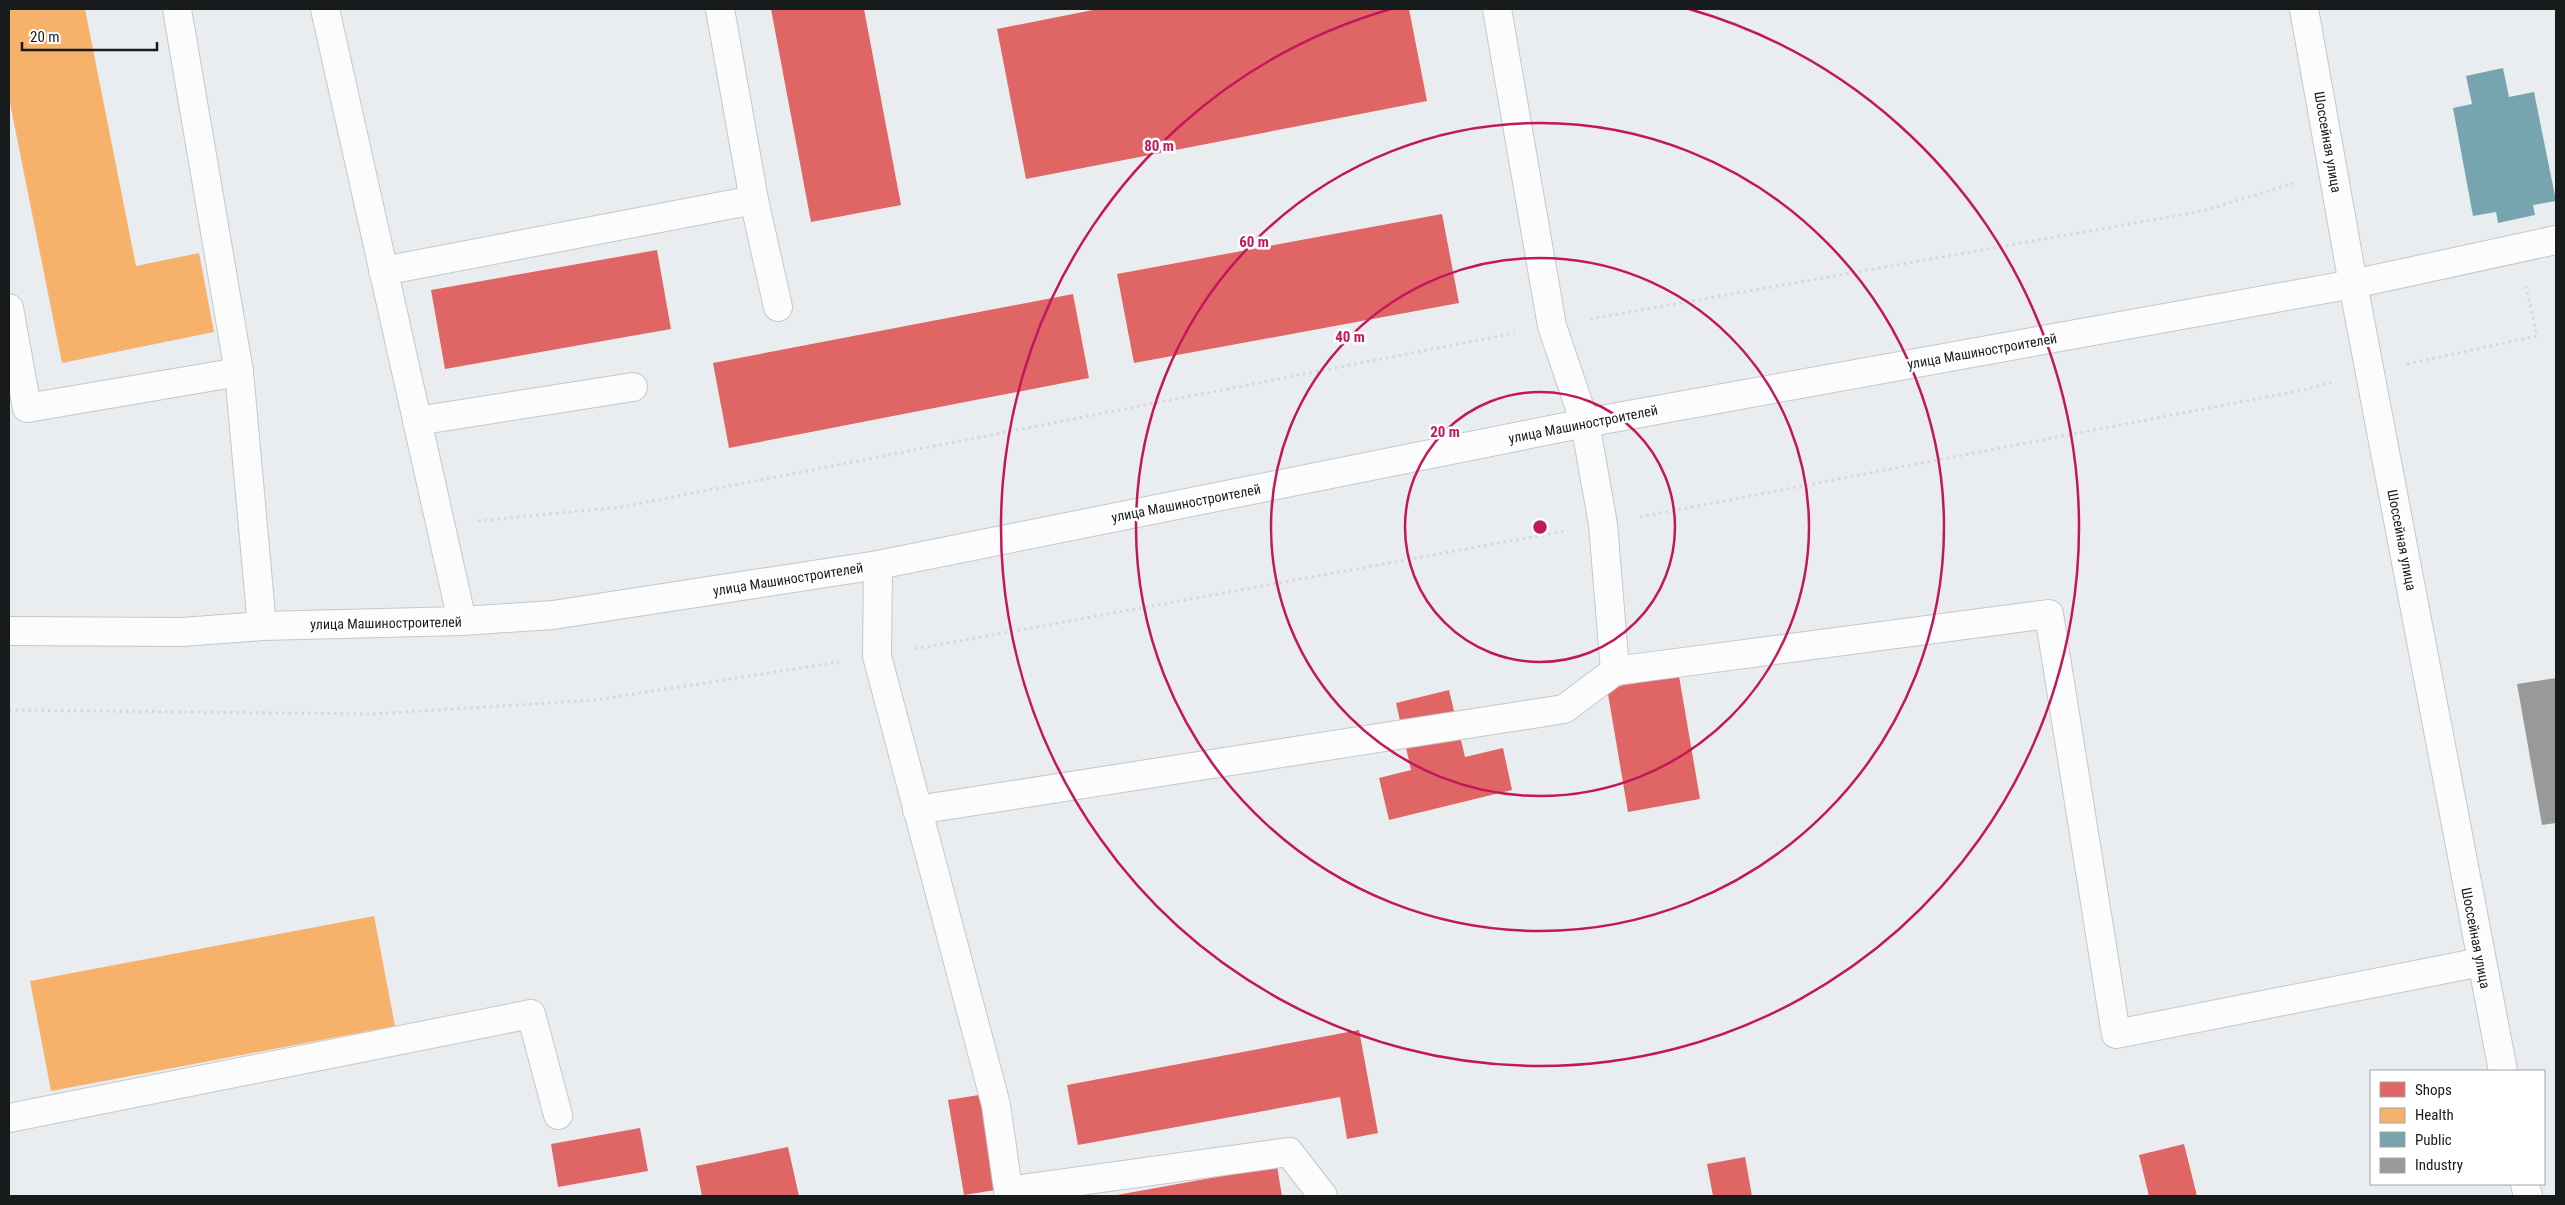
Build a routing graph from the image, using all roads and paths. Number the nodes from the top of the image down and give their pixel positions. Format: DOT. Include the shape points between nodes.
graph roads {
  1 [pos="177,9"];
  2 [pos="325,9"];
  3 [pos="720,9"];
  4 [pos="1497,9"];
  5 [pos="2304,9"];
  6 [pos="2334,171"];
  7 [pos="754,200"];
  8 [pos="2556,240"];
  9 [pos="2517,249"];
  10 [pos="383,270"];
  11 [pos="2353,284"];
  12 [pos="778,307"];
  13 [pos="9,308"];
  14 [pos="1552,326"];
  15 [pos="239,372"];
  16 [pos="2370,373"];
  17 [pos="632,387"];
  18 [pos="417,420"];
  19 [pos="1585,423"];
  20 [pos="441,524"];
  21 [pos="1603,524"];
  22 [pos="878,565"];
  23 [pos="462,621"];
  24 [pos="262,626"];
  25 [pos="9,632"];
  26 [pos="878,656"];
  27 [pos="1615,671"];
  28 [pos="9,710"];
  29 [pos="918,810"];
  30 [pos="2480,962"];
  31 [pos="2503,1070"];
  32 [pos="558,1115"];
  33 [pos="9,1118"];
  34 [pos="1009,1194"];
  35 [pos="1323,1196"];
  1 -- 15 [label="street"];
  2 -- 10 [label="street"];
  3 -- 7 [label="street"];
  4 -- 14 [label="street"];
  5 -- 6 [label="street, Шоссейная улица"];
  6 -- 11 [label="street, Шоссейная улица"];
  6 -- 14 [label="path" via="2203,211"];
  7 -- 10 [label="street"];
  7 -- 12 [label="street"];
  8 -- 9 [label="street, улица Машиностроителей"];
  9 -- 11 [label="street, улица Машиностроителей"];
  9 -- 16 [label="path" via="2537,336"];
  10 -- 18 [label="street"];
  11 -- 16 [label="street, Шоссейная улица"];
  11 -- 19 [label="street, улица Машиностроителей"];
  13 -- 15 [label="street" via="27,408"];
  14 -- 19 [label="street"];
  14 -- 20 [label="path" via="621,507"];
  15 -- 24 [label="street"];
  16 -- 21 [label="path" via="2303,390"];
  16 -- 30 [label="street, Шоссейная улица"];
  17 -- 18 [label="street"];
  18 -- 20 [label="street"];
  19 -- 21 [label="street"];
  19 -- 22 [label="street, улица Машиностроителей"];
  20 -- 23 [label="street"];
  21 -- 26 [label="path"];
  21 -- 27 [label="street"];
  22 -- 23 [label="street, улица Машиностроителей" via="553,616"];
  22 -- 26 [label="street"];
  23 -- 24 [label="street, улица Машиностроителей"];
  24 -- 25 [label="street, улица Машиностроителей" via="182,632"];
  26 -- 28 [label="path" via="596,700 373,714"];
  26 -- 29 [label="street"];
  27 -- 29 [label="street" via="1564,709"];
  27 -- 30 [label="street" via="2049,614 2116,1034"];
  29 -- 34 [label="street" via="996,1105"];
  30 -- 31 [label="street, Шоссейная улица"];
  32 -- 33 [label="street" via="531,1014"];
  34 -- 35 [label="street" via="1290,1152"];
}
